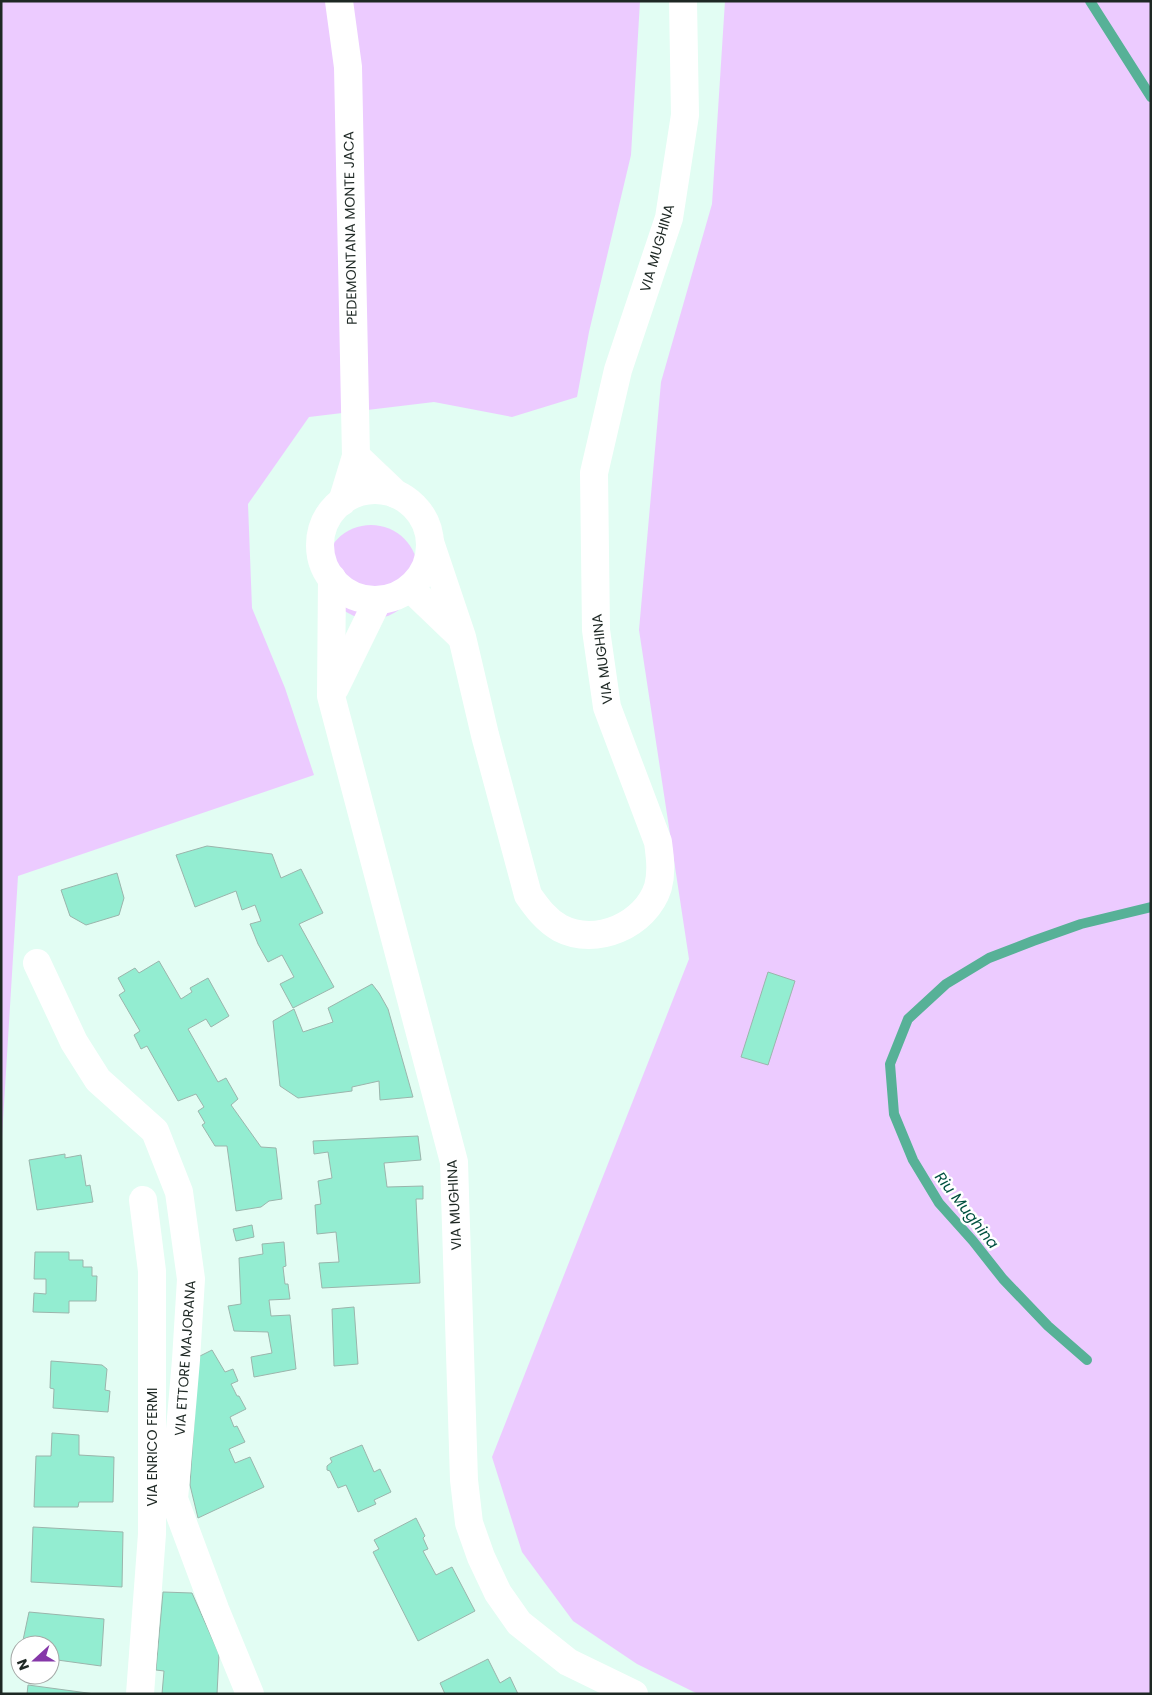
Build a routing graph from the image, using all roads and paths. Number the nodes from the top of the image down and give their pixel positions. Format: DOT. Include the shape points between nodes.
graph roads {
  1 [pos="339,1"];
  2 [pos="683,1"];
  3 [pos="356,456"];
  4 [pos="396,494"];
  5 [pos="342,502"];
  6 [pos="430,542"];
  7 [pos="332,578"];
  8 [pos="410,588"];
  9 [pos="378,600"];
  10 [pos="462,637"];
  11 [pos="331,696"];
  12 [pos="37,963"];
  13 [pos="143,1200"];
  14 [pos="140,1694"];
  15 [pos="250,1694"];
  16 [pos="634,1694"];
  1 -- 3 [label="main road, PEDEMONTANA MONTE JACA" via="348,67"];
  2 -- 10 [label="main road, VIA MUGHINA" via="685,116 669,218 618,370 594,474 596,630 607,707 658,842 662,865 658,888 646,908 629,924 607,933 584,934 561,928 542,914 528,895"];
  3 -- 4 [label="main road"];
  3 -- 5 [label="main road, PEDEMONTANA MONTE JACA"];
  4 -- 5 [label="main road" via="362,491"];
  4 -- 6 [label="main road" via="420,513"];
  5 -- 7 [label="main road" via="326,521 320,544"];
  6 -- 8 [label="main road" via="429,558 423,572"];
  6 -- 10 [label="main road, VIA MUGHINA"];
  7 -- 9 [label="main road" via="357,597"];
  7 -- 11 [label="main road, VIA MUGHINA"];
  8 -- 9 [label="main road"];
  8 -- 10 [label="main road"];
  9 -- 11 [label="main road"];
  11 -- 16 [label="main road, VIA MUGHINA" via="454,1162 464,1480 469,1524 498,1593 519,1623 568,1662"];
  12 -- 15 [label="main road, VIA ETTORE MAJORANA" via="74,1042 98,1080 155,1131 179,1192 191,1279 174,1499"];
  13 -- 14 [label="main road, VIA ENRICO FERMI" via="152,1271 152,1534"];
}
